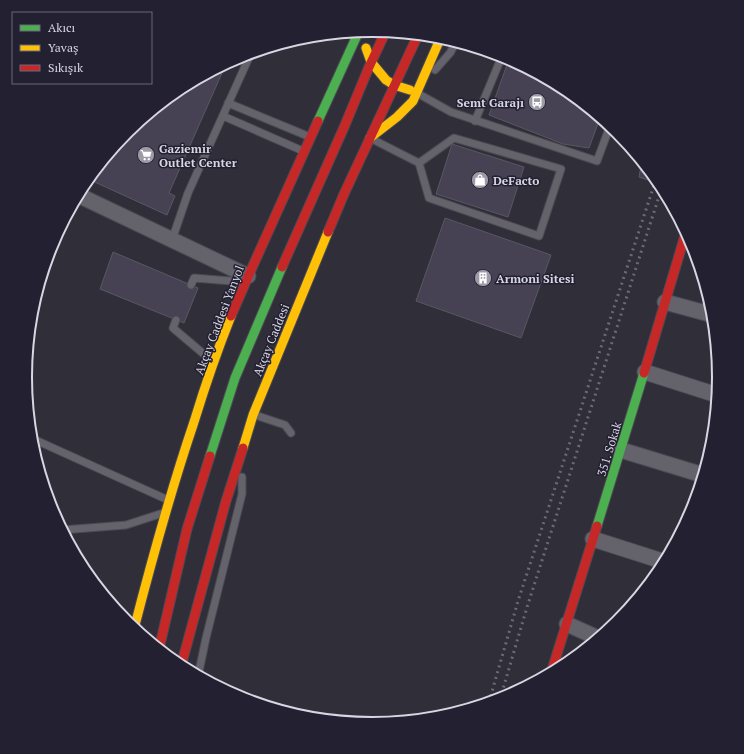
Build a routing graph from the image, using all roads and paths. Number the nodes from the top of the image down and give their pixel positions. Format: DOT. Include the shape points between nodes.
graph roads {
  1 [pos="366,37"];
  2 [pos="383,37"];
  3 [pos="356,38"];
  4 [pos="416,40"];
  5 [pos="438,44"];
  6 [pos="453,47"];
  7 [pos="247,61"];
  8 [pos="371,62"];
  9 [pos="499,62"];
  10 [pos="394,85"];
  11 [pos="416,93"];
  12 [pos="228,103"];
  13 [pos="222,116"];
  14 [pos="475,120"];
  15 [pos="608,133"];
  16 [pos="310,137"];
  17 [pos="370,138"];
  18 [pos="304,152"];
  19 [pos="419,163"];
  20 [pos="83,198"];
  21 [pos="172,240"];
  22 [pos="683,241"];
  23 [pos="247,279"];
  24 [pos="191,285"];
  25 [pos="665,302"];
  26 [pos="705,313"];
  27 [pos="176,320"];
  28 [pos="214,363"];
  29 [pos="645,372"];
  30 [pos="711,393"];
  31 [pos="253,415"];
  32 [pos="291,433"];
  33 [pos="39,442"];
  34 [pos="243,449"];
  35 [pos="621,450"];
  36 [pos="698,472"];
  37 [pos="170,501"];
  38 [pos="167,511"];
  39 [pos="68,530"];
  40 [pos="593,539"];
  41 [pos="659,560"];
  42 [pos="136,621"];
  43 [pos="567,624"];
  44 [pos="593,636"];
  45 [pos="160,643"];
  46 [pos="183,660"];
  47 [pos="554,664"];
  48 [pos="199,669"];
  1 -- 8 [label="main road"];
  2 -- 8 [label="main road, Akçay Caddesi"];
  3 -- 16 [label="main road, Akçay Caddesi Yanyol"];
  4 -- 10 [label="main road, Akçay Caddesi"];
  5 -- 11 [label="main road"];
  6 -- 11 [label="lane"];
  7 -- 12 [label="lane"];
  8 -- 10 [label="main road" via="386,80"];
  8 -- 45 [label="main road, Akçay Caddesi" via="235,378 187,529"];
  9 -- 14 [label="lane"];
  10 -- 11 [label="main road"];
  10 -- 17 [label="main road, Akçay Caddesi"];
  11 -- 14 [label="lane" via="451,112"];
  11 -- 17 [label="main road" via="413,101 397,117"];
  12 -- 13 [label="lane"];
  12 -- 16 [label="lane"];
  13 -- 18 [label="lane"];
  13 -- 21 [label="lane" via="188,193"];
  14 -- 15 [label="lane" via="597,161"];
  16 -- 18 [label="main road, Akçay Caddesi Yanyol"];
  17 -- 19 [label="lane"];
  17 -- 31 [label="main road, Akçay Caddesi" via="344,194"];
  18 -- 23 [label="main road, Akçay Caddesi Yanyol"];
  19 -- 19 [label="lane" via="454,138 561,169 539,236 429,198"];
  20 -- 21 [label="street"];
  21 -- 23 [label="street"];
  22 -- 25 [label="main road, 351. Sokak"];
  23 -- 24 [label="lane" via="194,278"];
  23 -- 28 [label="main road, Akçay Caddesi Yanyol"];
  25 -- 26 [label="street"];
  25 -- 29 [label="main road, 351. Sokak"];
  27 -- 28 [label="lane" via="173,328"];
  28 -- 37 [label="main road, Akçay Caddesi Yanyol"];
  29 -- 30 [label="street"];
  29 -- 35 [label="main road, 351. Sokak"];
  31 -- 32 [label="lane" via="285,425"];
  31 -- 34 [label="main road, Akçay Caddesi"];
  33 -- 37 [label="lane"];
  34 -- 46 [label="main road, Akçay Caddesi" via="226,501"];
  34 -- 48 [label="lane" via="242,494"];
  35 -- 36 [label="street"];
  35 -- 40 [label="main road, 351. Sokak"];
  37 -- 38 [label="main road, Akçay Caddesi Yanyol"];
  38 -- 39 [label="lane" via="126,525"];
  38 -- 42 [label="main road, Akçay Caddesi Yanyol"];
  40 -- 41 [label="street"];
  40 -- 43 [label="main road, 351. Sokak"];
  43 -- 44 [label="street"];
  43 -- 47 [label="main road, 351. Sokak"];
}
